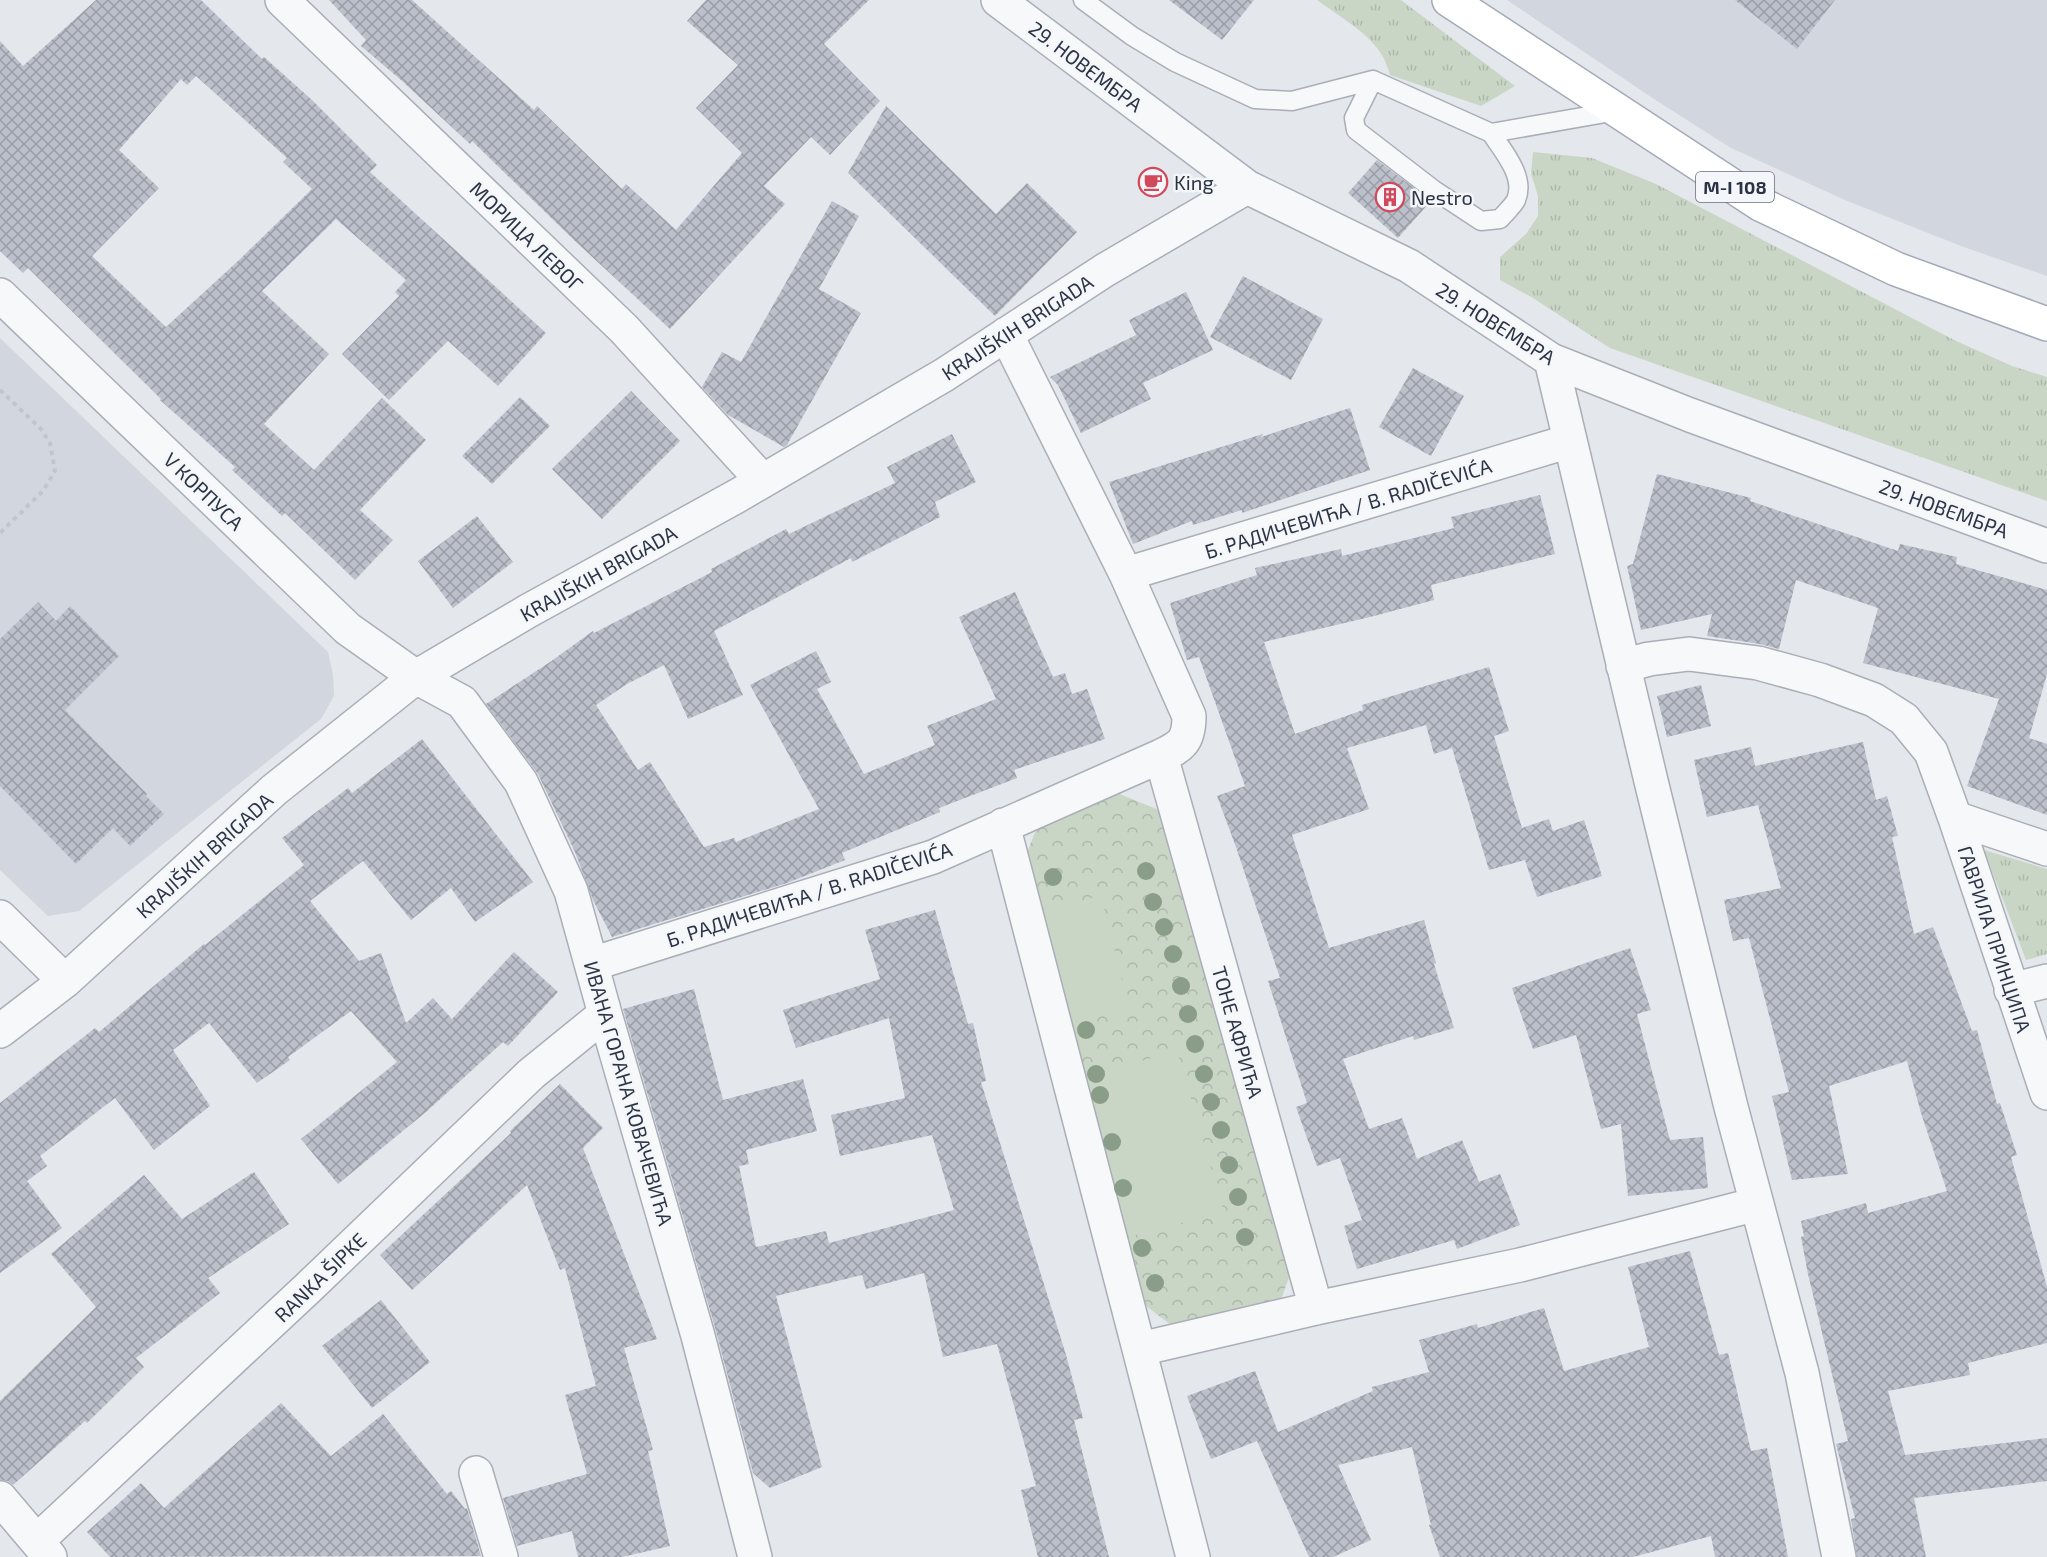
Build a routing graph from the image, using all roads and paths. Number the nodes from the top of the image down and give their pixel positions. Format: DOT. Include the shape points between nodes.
graph roads {
  1 [pos="282,0"];
  2 [pos="998,0"];
  3 [pos="1083,0"];
  4 [pos="1449,0"];
  5 [pos="1373,80"];
  6 [pos="1617,111"];
  7 [pos="1491,133"];
  8 [pos="1247,187"];
  9 [pos="0,295"];
  10 [pos="2047,324"];
  11 [pos="1006,334"];
  12 [pos="1551,360"];
  13 [pos="0,390"];
  14 [pos="1570,441"];
  15 [pos="762,480"];
  16 [pos="0,533"];
  17 [pos="2047,546"];
  18 [pos="1126,574"];
  19 [pos="1623,666"];
  20 [pos="416,677"];
  21 [pos="1161,756"];
  22 [pos="1955,818"];
  23 [pos="1003,825"];
  24 [pos="2047,849"];
  25 [pos="0,917"];
  26 [pos="592,964"];
  27 [pos="65,981"];
  28 [pos="2047,981"];
  29 [pos="2011,990"];
  30 [pos="605,1014"];
  31 [pos="0,1031"];
  32 [pos="2047,1093"];
  33 [pos="1757,1204"];
  34 [pos="1316,1308"];
  35 [pos="1140,1349"];
  36 [pos="476,1473"];
  37 [pos="0,1498"];
  38 [pos="43,1549"];
  39 [pos="501,1557"];
  40 [pos="755,1557"];
  41 [pos="1193,1557"];
  42 [pos="1839,1557"];
  1 -- 15 [label="street, МОРИЦА ЛЕВОГ" via="624,329"];
  2 -- 8 [label="street, 29. НОВЕМБРА"];
  3 -- 5 [label="lane" via="1175,62 1255,99 1292,101"];
  4 -- 6 [label="main road, M-I 108"];
  5 -- 7 [label="lane"];
  5 -- 7 [label="lane" via="1354,118 1356,130 1481,221 1500,219 1516,200 1518,183 1511,163"];
  6 -- 7 [label="lane"];
  6 -- 10 [label="main road, M-I 108" via="1760,204 1896,269"];
  8 -- 11 [label="street, KRAJIŠKIH BRIGADA"];
  8 -- 12 [label="street, 29. НОВЕМБРА" via="1409,266"];
  9 -- 20 [label="street, V КОРПУСА" via="348,629"];
  11 -- 15 [label="street, KRAJIŠKIH BRIGADA" via="944,375"];
  11 -- 18 [label="street, Б. РАДИЧЕВИЋА / B. RADIČEVIĆA"];
  12 -- 14 [label="street"];
  12 -- 17 [label="street, 29. НОВЕМБРА"];
  13 -- 16 [label="path" via="41,429 50,444 55,471 44,491"];
  14 -- 18 [label="street, Б. РАДИЧЕВИЋА / B. RADIČEVIĆA"];
  14 -- 19 [label="street"];
  15 -- 20 [label="street, KRAJIŠKIH BRIGADA"];
  18 -- 21 [label="street, Б. РАДИЧЕВИЋА / B. RADIČEVIĆA" via="1189,716 1186,738 1178,748"];
  19 -- 22 [label="street, ГАВРИЛА ПРИНЦИПА" via="1689,654 1758,663 1874,700 1904,719 1931,752"];
  19 -- 33 [label="street"];
  20 -- 26 [label="street, ИВАНА ГОРАНА КОВАЧЕВИЋА" via="462,702 521,782 571,891"];
  20 -- 27 [label="street, KRAJIŠKIH BRIGADA" via="274,790"];
  21 -- 23 [label="street, Б. РАДИЧЕВИЋА / B. RADIČEVIĆA"];
  21 -- 34 [label="street, ТОНЕ АФРИЋА"];
  22 -- 24 [label="street"];
  22 -- 29 [label="street, ГАВРИЛА ПРИНЦИПА"];
  23 -- 26 [label="street, Б. РАДИЧЕВИЋА / B. RADIČEVIĆA" via="933,857"];
  23 -- 35 [label="street"];
  25 -- 27 [label="street"];
  26 -- 30 [label="street, ИВАНА ГОРАНА КОВАЧЕВИЋА"];
  27 -- 31 [label="street, KRAJIŠKIH BRIGADA"];
  28 -- 29 [label="street"];
  29 -- 32 [label="street, ГАВРИЛА ПРИНЦИПА"];
  30 -- 38 [label="street, RANKA ŠIPKE" via="531,1074"];
  30 -- 40 [label="street, ИВАНА ГОРАНА КОВАЧЕВИЋА" via="698,1336"];
  33 -- 34 [label="street" via="1520,1265"];
  33 -- 42 [label="street" via="1802,1373"];
  34 -- 35 [label="street"];
  35 -- 41 [label="street"];
  36 -- 39 [label="street"];
  37 -- 38 [label="street"];
}
